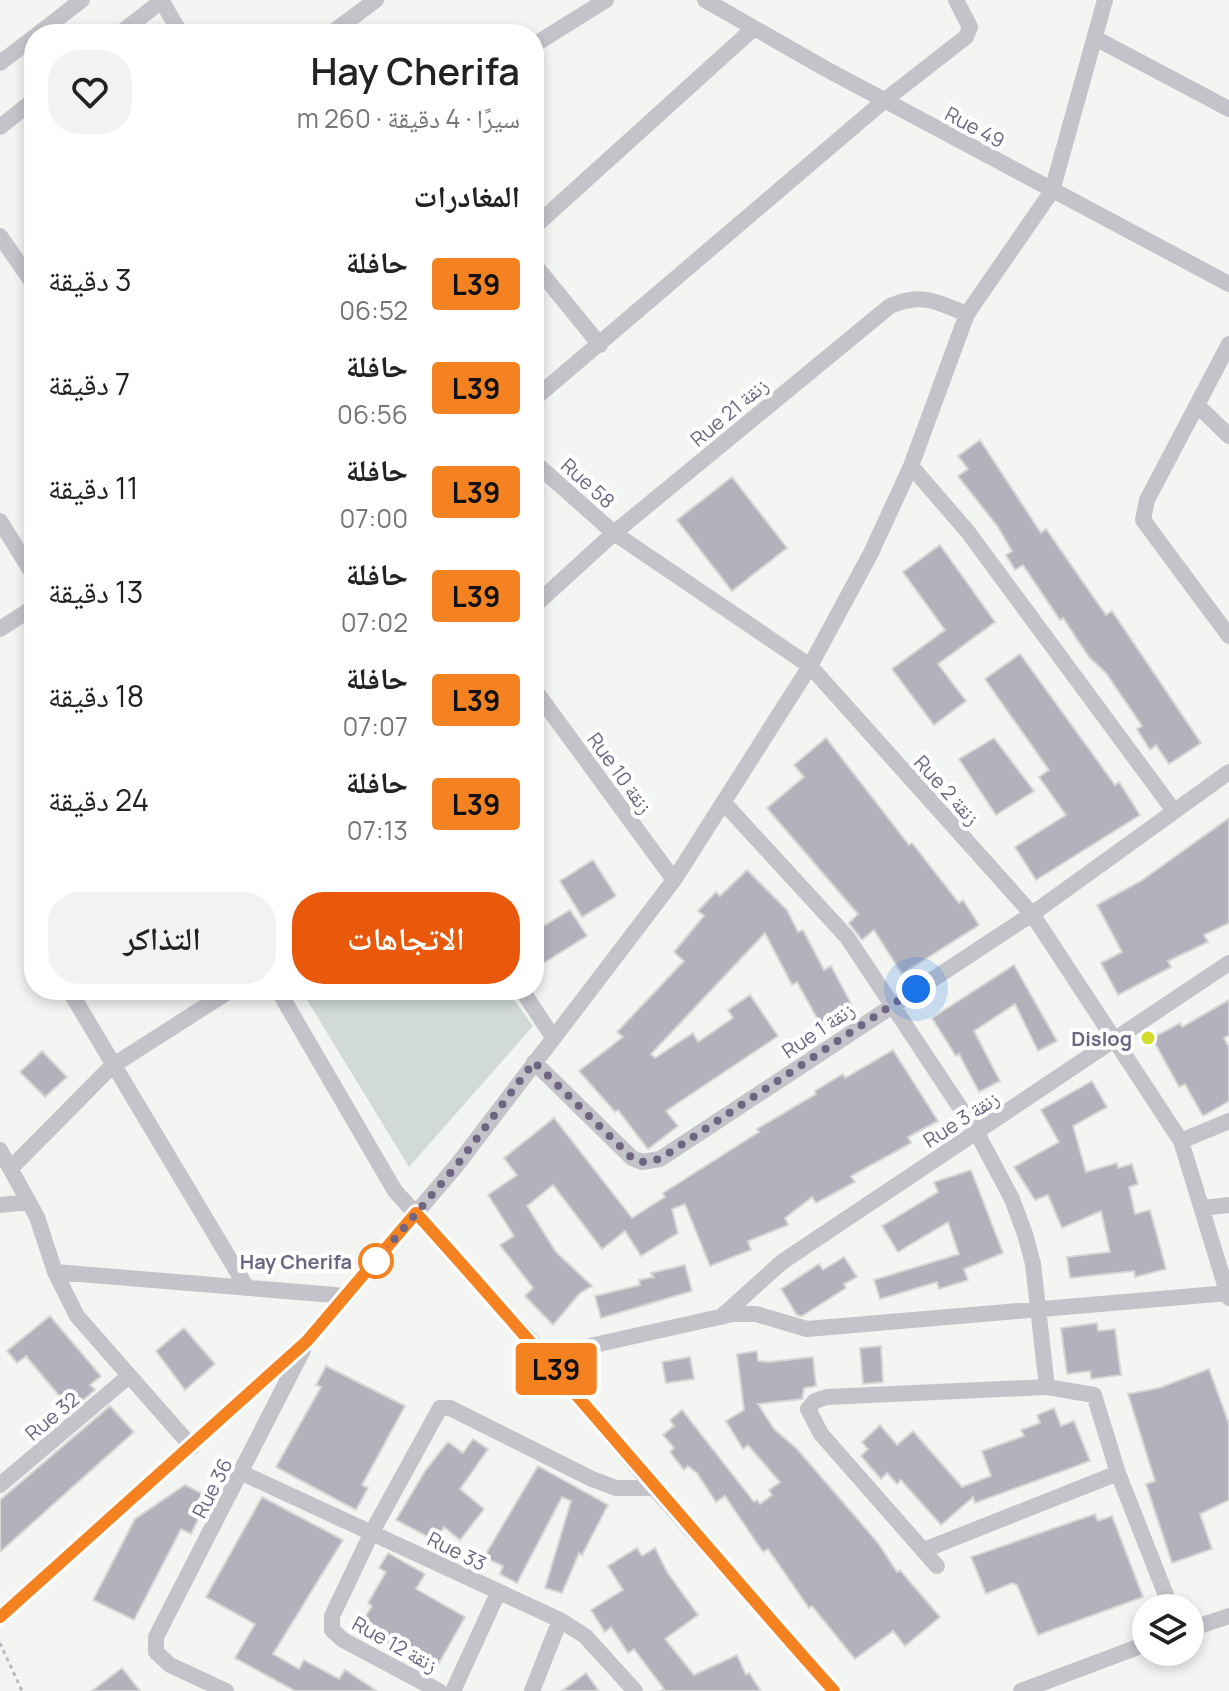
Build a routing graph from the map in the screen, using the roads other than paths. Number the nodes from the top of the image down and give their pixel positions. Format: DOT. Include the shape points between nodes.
graph roads {
  1 [pos="82,0"];
  2 [pos="162,0"];
  3 [pos="376,0"];
  4 [pos="606,0"];
  5 [pos="705,0"];
  6 [pos="956,0"];
  7 [pos="1103,1"];
  8 [pos="50,24"];
  9 [pos="132,24"];
  10 [pos="175,24"];
  11 [pos="344,24"];
  12 [pos="753,29"];
  13 [pos="1095,38"];
  14 [pos="544,39"];
  15 [pos="24,44"];
  16 [pos="0,63"];
  17 [pos="885,100"];
  18 [pos="24,108"];
  19 [pos="1229,109"];
  20 [pos="0,127"];
  21 [pos="1052,191"];
  22 [pos="544,218"];
  23 [pos="0,236"];
  24 [pos="24,271"];
  25 [pos="544,276"];
  26 [pos="1229,284"];
  27 [pos="967,314"];
  28 [pos="1229,344"];
  29 [pos="600,345"];
  30 [pos="544,391"];
  31 [pos="1197,405"];
  32 [pos="1229,436"];
  33 [pos="911,466"];
  34 [pos="544,471"];
  35 [pos="0,521"];
  36 [pos="614,533"];
  37 [pos="24,560"];
  38 [pos="544,597"];
  39 [pos="24,613"];
  40 [pos="0,629"];
  41 [pos="1229,636"];
  42 [pos="810,666"];
  43 [pos="544,703"];
  44 [pos="1229,772"];
  45 [pos="724,803"];
  46 [pos="1174,811"];
  47 [pos="674,880"];
  48 [pos="1032,914"];
  49 [pos="1229,963"];
  50 [pos="75,1000"];
  51 [pos="215,1000"];
  52 [pos="284,1000"];
  53 [pos="529,1000"];
  54 [pos="893,1004"];
  55 [pos="552,1036"];
  56 [pos="1116,1041"];
  57 [pos="534,1062"];
  58 [pos="112,1066"];
  59 [pos="1229,1121"];
  60 [pos="977,1133"];
  61 [pos="1181,1141"];
  62 [pos="0,1150"];
  63 [pos="12,1167"];
  64 [pos="29,1202"];
  65 [pos="0,1205"];
  66 [pos="1229,1205"];
  67 [pos="1203,1208"];
  68 [pos="416,1213"];
  69 [pos="55,1272"];
  70 [pos="247,1288"];
  71 [pos="1228,1295"];
  72 [pos="347,1296"];
  73 [pos="1039,1311"];
  74 [pos="721,1317"];
  75 [pos="307,1341"];
  76 [pos="545,1356"];
  77 [pos="129,1376"];
  78 [pos="1047,1387"];
  79 [pos="192,1447"];
  80 [pos="242,1473"];
  81 [pos="1118,1473"];
  82 [pos="0,1485"];
  83 [pos="654,1488"];
  84 [pos="372,1532"];
  85 [pos="924,1550"];
  86 [pos="937,1566"];
  87 [pos="498,1593"];
  88 [pos="1166,1594"];
  89 [pos="1229,1616"];
  90 [pos="0,1617"];
  91 [pos="560,1620"];
  92 [pos="1204,1624"];
  93 [pos="1132,1649"];
  94 [pos="226,1691"];
  95 [pos="439,1691"];
  96 [pos="453,1691"];
  97 [pos="532,1691"];
  98 [pos="635,1691"];
  99 [pos="834,1691"];
  100 [pos="1021,1691"];
  1 -- 8 [label="street"];
  2 -- 9 [label="street"];
  2 -- 10 [label="street"];
  3 -- 11 [label="street"];
  4 -- 14 [label="street"];
  5 -- 12 [label="street, Rue 49"];
  6 -- 17 [label="street" via="970,27 966,37"];
  7 -- 13 [label="street"];
  12 -- 17 [label="street, Rue 49"];
  12 -- 22 [label="street"];
  13 -- 19 [label="street"];
  13 -- 21 [label="street"];
  15 -- 16 [label="street"];
  17 -- 21 [label="street, Rue 49"];
  17 -- 29 [label="street"];
  18 -- 20 [label="street"];
  21 -- 26 [label="street, Rue 49"];
  21 -- 27 [label="street"];
  23 -- 24 [label="street"];
  25 -- 29 [label="street"];
  27 -- 33 [label="street"];
  27 -- 36 [label="street, Rue 21 زنقة" via="928,299 909,298 890,306"];
  28 -- 31 [label="street"];
  29 -- 30 [label="street"];
  31 -- 32 [label="street"];
  31 -- 41 [label="street" via="1147,500 1143,520"];
  33 -- 42 [label="street"];
  33 -- 46 [label="street" via="968,532"];
  34 -- 36 [label="street, Rue 58"];
  35 -- 37 [label="street"];
  36 -- 38 [label="street, Rue 21 زنقة"];
  36 -- 42 [label="street, Rue 2 زنقة"];
  39 -- 40 [label="street"];
  42 -- 45 [label="street"];
  42 -- 48 [label="street, Rue 2 زنقة"];
  43 -- 47 [label="street, Rue 10 زنقة"];
  44 -- 46 [label="street, Rue 1 زنقة"];
  45 -- 47 [label="street"];
  45 -- 54 [label="street" via="847,937"];
  46 -- 48 [label="street, Rue 1 زنقة"];
  47 -- 55 [label="street"];
  48 -- 54 [label="street, Rue 1 زنقة"];
  48 -- 56 [label="street, Rue 2 زنقة"];
  49 -- 56 [label="street, Rue 3 زنقة"];
  50 -- 58 [label="street"];
  51 -- 58 [label="street"];
  52 -- 68 [label="street" via="395,1191"];
  53 -- 55 [label="street"];
  54 -- 57 [label="street, Rue 1 زنقة" via="660,1159 642,1162"];
  54 -- 60 [label="street"];
  55 -- 57 [label="street"];
  56 -- 60 [label="street, Rue 3 زنقة"];
  56 -- 61 [label="street, Rue 2 زنقة"];
  57 -- 68 [label="street"];
  58 -- 63 [label="street"];
  58 -- 70 [label="street"];
  59 -- 61 [label="street"];
  60 -- 73 [label="street" via="1025,1234"];
  60 -- 74 [label="street, Rue 3 زنقة" via="782,1262"];
  61 -- 67 [label="street, Rue 2 زنقة"];
  62 -- 63 [label="street"];
  63 -- 64 [label="street"];
  64 -- 65 [label="street"];
  64 -- 69 [label="street"];
  66 -- 67 [label="street"];
  67 -- 71 [label="street, Rue 2 زنقة"];
  68 -- 72 [label="street"];
  68 -- 76 [label="street"];
  69 -- 70 [label="street"];
  69 -- 77 [label="street" via="77,1316"];
  70 -- 72 [label="street"];
  71 -- 73 [label="street"];
  72 -- 75 [label="street"];
  73 -- 74 [label="street" via="807,1329 756,1314"];
  73 -- 78 [label="street"];
  74 -- 76 [label="street"];
  75 -- 79 [label="street"];
  75 -- 80 [label="street, Rue 36"];
  76 -- 83 [label="street"];
  77 -- 79 [label="street"];
  77 -- 82 [label="street, Rue 32"];
  78 -- 81 [label="street" via="1094,1395"];
  78 -- 85 [label="street" via="827,1397 808,1409 821,1434"];
  79 -- 90 [label="street"];
  80 -- 84 [label="street, Rue 33"];
  80 -- 94 [label="street, Rue 36" via="156,1637 156,1652 170,1665"];
  81 -- 85 [label="street"];
  81 -- 88 [label="street"];
  83 -- 84 [label="street" via="616,1488 450,1408 440,1408"];
  83 -- 99 [label="street"];
  84 -- 87 [label="street, Rue 33"];
  84 -- 95 [label="street, Rue 12 زنقة" via="332,1616 332,1630"];
  85 -- 86 [label="street"];
  87 -- 91 [label="street, Rue 33"];
  87 -- 96 [label="street"];
  89 -- 92 [label="street"];
  91 -- 97 [label="street"];
  91 -- 98 [label="street, Rue 33" via="585,1636"];
  93 -- 100 [label="street"];
}
